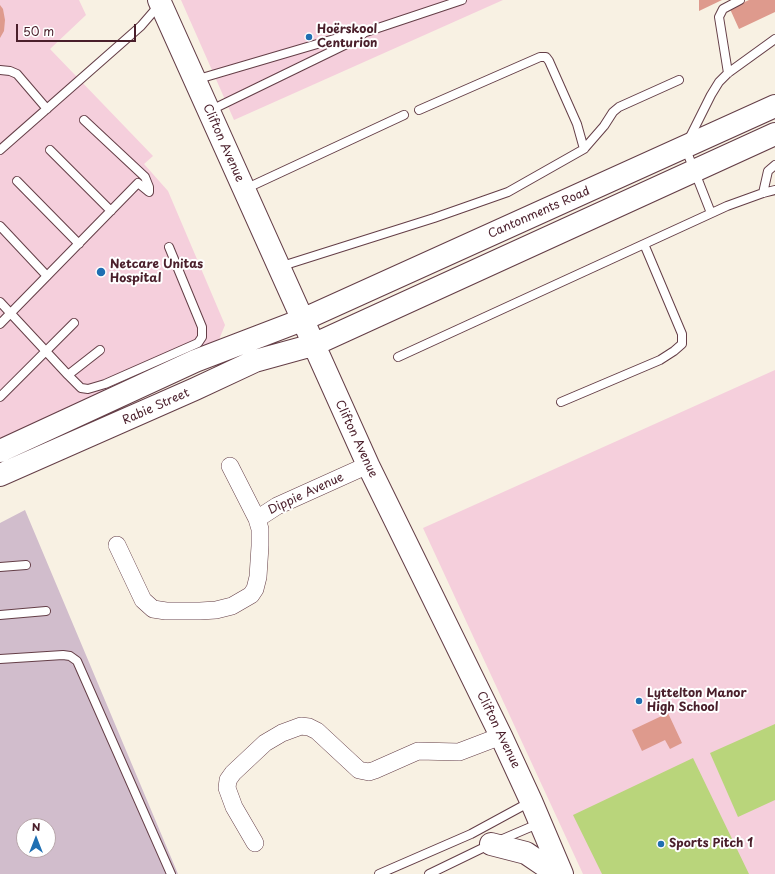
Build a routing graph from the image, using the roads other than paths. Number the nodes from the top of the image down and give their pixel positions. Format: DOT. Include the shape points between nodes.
graph roads {
  1 [pos="462,0"];
  2 [pos="740,0"];
  3 [pos="159,2"];
  4 [pos="364,33"];
  5 [pos="775,39"];
  6 [pos="0,70"];
  7 [pos="728,72"];
  8 [pos="195,80"];
  9 [pos="679,80"];
  10 [pos="775,106"];
  11 [pos="47,109"];
  12 [pos="419,110"];
  13 [pos="209,112"];
  14 [pos="404,115"];
  15 [pos="84,120"];
  16 [pos="775,134"];
  17 [pos="685,147"];
  18 [pos="584,149"];
  19 [pos="0,150"];
  20 [pos="50,150"];
  21 [pos="775,165"];
  22 [pos="695,171"];
  23 [pos="17,181"];
  24 [pos="244,190"];
  25 [pos="775,190"];
  26 [pos="763,193"];
  27 [pos="111,211"];
  28 [pos="710,213"];
  29 [pos="0,226"];
  30 [pos="78,244"];
  31 [pos="644,244"];
  32 [pos="169,246"];
  33 [pos="278,267"];
  34 [pos="47,276"];
  35 [pos="0,302"];
  36 [pos="10,313"];
  37 [pos="302,320"];
  38 [pos="74,323"];
  39 [pos="0,324"];
  40 [pos="313,345"];
  41 [pos="100,350"];
  42 [pos="46,352"];
  43 [pos="398,357"];
  44 [pos="68,376"];
  45 [pos="0,397"];
  46 [pos="561,402"];
  47 [pos="0,451"];
  48 [pos="368,465"];
  49 [pos="230,466"];
  50 [pos="0,475"];
  51 [pos="257,519"];
  52 [pos="117,545"];
  53 [pos="26,565"];
  54 [pos="0,568"];
  55 [pos="46,611"];
  56 [pos="0,615"];
  57 [pos="0,659"];
  58 [pos="501,736"];
  59 [pos="531,801"];
  60 [pos="540,823"];
  61 [pos="255,843"];
  62 [pos="492,844"];
  63 [pos="171,874"];
  64 [pos="380,874"];
  65 [pos="429,874"];
  66 [pos="557,874"];
  67 [pos="562,874"];
  1 -- 4 [label="lane"];
  2 -- 7 [label="lane" via="723,9 719,17"];
  3 -- 8 [label="main road, Clifton Avenue"];
  3 -- 11 [label="lane" via="141,26"];
  4 -- 8 [label="lane" via="341,36"];
  4 -- 13 [label="lane" via="353,41"];
  5 -- 7 [label="lane"];
  6 -- 11 [label="lane" via="17,74"];
  7 -- 17 [label="lane" via="711,95"];
  8 -- 13 [label="main road, Clifton Avenue"];
  9 -- 18 [label="lane" via="619,107"];
  10 -- 17 [label="main road, Cantonments Road"];
  11 -- 19 [label="lane"];
  12 -- 18 [label="lane" via="540,57 546,57 576,124"];
  13 -- 24 [label="main road, Clifton Avenue"];
  14 -- 24 [label="lane"];
  15 -- 27 [label="lane" via="145,177 149,187 149,192 138,183"];
  16 -- 22 [label="main road"];
  17 -- 22 [label="lane"];
  17 -- 37 [label="main road, Cantonments Road"];
  18 -- 33 [label="lane" via="508,192"];
  20 -- 27 [label="lane"];
  21 -- 26 [label="lane" via="768,170"];
  22 -- 28 [label="lane"];
  22 -- 40 [label="main road"];
  23 -- 30 [label="lane"];
  24 -- 33 [label="main road, Clifton Avenue"];
  25 -- 26 [label="lane"];
  26 -- 28 [label="lane"];
  27 -- 30 [label="lane"];
  28 -- 31 [label="lane"];
  29 -- 34 [label="lane"];
  30 -- 34 [label="lane"];
  31 -- 43 [label="lane"];
  31 -- 46 [label="lane" via="682,334 682,344 660,360"];
  32 -- 44 [label="lane" via="202,327 202,337 198,343 88,389 81,388"];
  33 -- 37 [label="main road, Clifton Avenue"];
  34 -- 36 [label="lane"];
  35 -- 36 [label="lane"];
  36 -- 39 [label="lane"];
  36 -- 42 [label="lane"];
  37 -- 40 [label="main road, Clifton Avenue"];
  37 -- 47 [label="main road, Rabie Street" via="195,361"];
  38 -- 42 [label="lane"];
  40 -- 48 [label="main road, Clifton Avenue"];
  40 -- 50 [label="main road, Rabie Street" via="255,361"];
  41 -- 44 [label="lane"];
  42 -- 44 [label="lane"];
  42 -- 45 [label="lane"];
  48 -- 51 [label="street, Dippie Avenue" via="277,506"];
  48 -- 58 [label="main road, Clifton Avenue"];
  49 -- 51 [label="street"];
  51 -- 52 [label="street, Dippie Avenue" via="260,546 255,589 246,599 216,610 153,609 143,600"];
  53 -- 54 [label="lane"];
  55 -- 56 [label="lane"];
  57 -- 63 [label="lane" via="63,655 77,661"];
  58 -- 59 [label="main road, Clifton Avenue"];
  58 -- 61 [label="street" via="459,752 418,751 369,772 359,770 317,731 309,727 301,726 282,733 265,743 228,780 227,788 234,807"];
  59 -- 60 [label="main road, Clifton Avenue"];
  59 -- 64 [label="lane" via="471,834"];
  60 -- 62 [label="lane"];
  60 -- 67 [label="main road, Clifton Avenue"];
  62 -- 65 [label="lane"];
  62 -- 66 [label="main road" via="526,853"];
}
